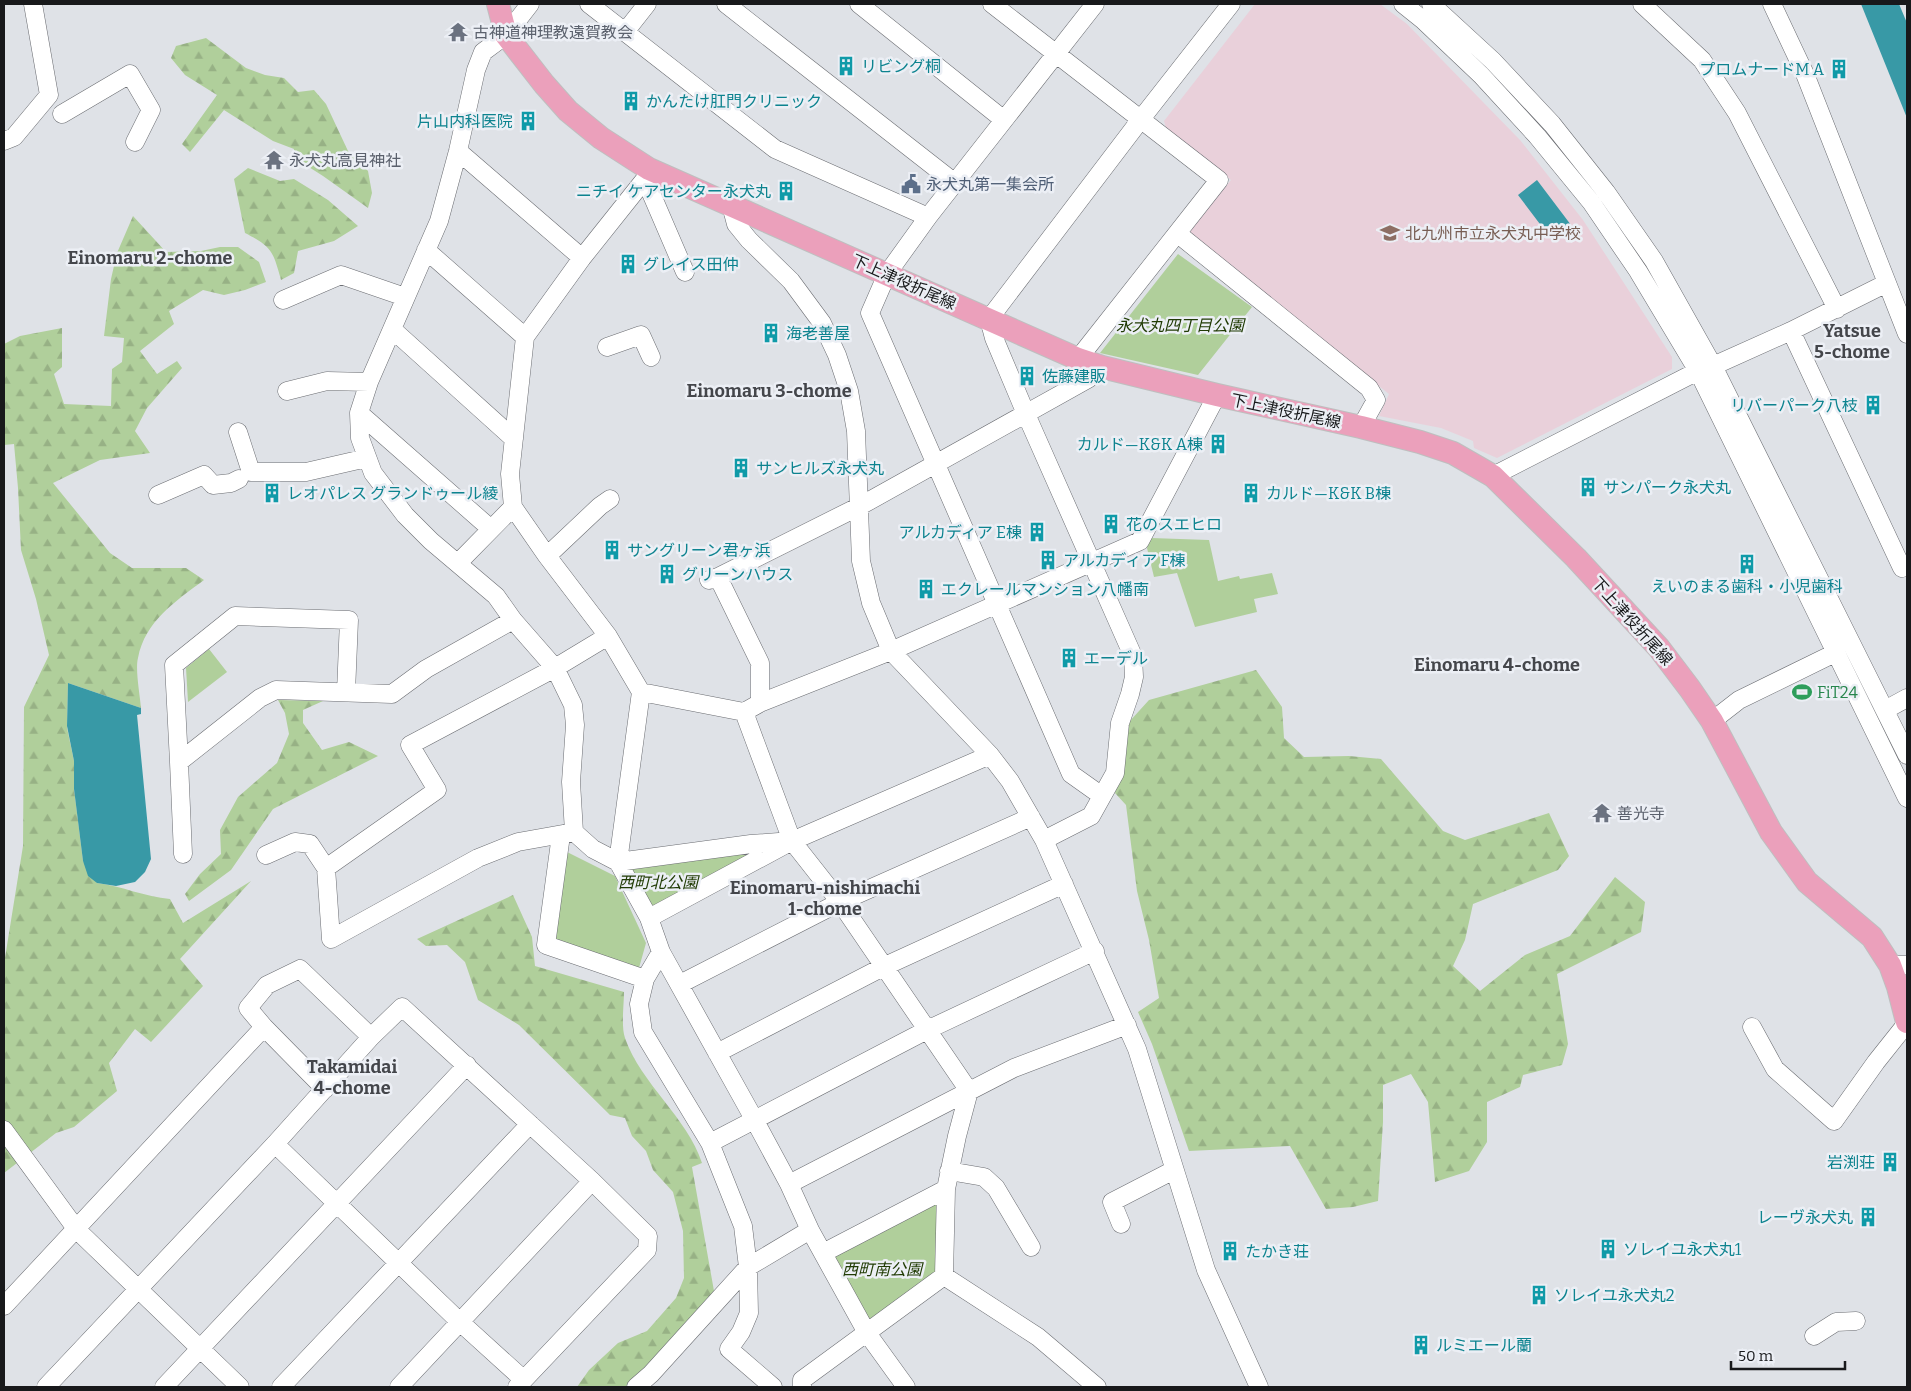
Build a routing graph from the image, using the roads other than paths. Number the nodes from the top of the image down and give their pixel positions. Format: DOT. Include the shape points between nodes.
graph roads {
  1 [pos="33,4"];
  2 [pos="498,4"];
  3 [pos="530,4"];
  4 [pos="589,4"];
  5 [pos="648,4"];
  6 [pos="726,4"];
  7 [pos="859,4"];
  8 [pos="992,4"];
  9 [pos="1096,4"];
  10 [pos="1230,4"];
  11 [pos="1403,4"];
  12 [pos="1430,4"];
  13 [pos="1642,4"];
  14 [pos="1772,4"];
  15 [pos="625,32"];
  16 [pos="506,35"];
  17 [pos="1057,53"];
  18 [pos="62,114"];
  19 [pos="1141,119"];
  20 [pos="1004,120"];
  21 [pos="4,140"];
  22 [pos="135,142"];
  23 [pos="458,150"];
  24 [pos="647,174"];
  25 [pos="955,184"];
  26 [pos="731,206"];
  27 [pos="928,217"];
  28 [pos="1178,234"];
  29 [pos="426,250"];
  30 [pos="582,258"];
  31 [pos="685,272"];
  32 [pos="887,274"];
  33 [pos="1887,283"];
  34 [pos="405,297"];
  35 [pos="283,300"];
  36 [pos="1837,308"];
  37 [pos="989,319"];
  38 [pos="392,329"];
  39 [pos="1791,331"];
  40 [pos="1907,334"];
  41 [pos="525,337"];
  42 [pos="607,347"];
  43 [pos="652,357"];
  44 [pos="1078,359"];
  45 [pos="1102,366"];
  46 [pos="1706,369"];
  47 [pos="369,382"];
  48 [pos="287,391"];
  49 [pos="1217,395"];
  50 [pos="359,413"];
  51 [pos="1026,414"];
  52 [pos="1361,427"];
  53 [pos="238,432"];
  54 [pos="514,439"];
  55 [pos="367,458"];
  56 [pos="936,464"];
  57 [pos="1493,476"];
  58 [pos="239,479"];
  59 [pos="158,495"];
  60 [pos="610,499"];
  61 [pos="860,506"];
  62 [pos="513,507"];
  63 [pos="491,529"];
  64 [pos="547,556"];
  65 [pos="1092,562"];
  66 [pos="458,563"];
  67 [pos="1907,565"];
  68 [pos="997,604"];
  69 [pos="513,620"];
  70 [pos="608,636"];
  71 [pos="891,651"];
  72 [pos="1835,653"];
  73 [pos="554,668"];
  74 [pos="346,692"];
  75 [pos="641,692"];
  76 [pos="1907,698"];
  77 [pos="760,703"];
  78 [pos="1885,710"];
  79 [pos="744,712"];
  80 [pos="1712,721"];
  81 [pos="990,755"];
  82 [pos="1907,755"];
  83 [pos="179,762"];
  84 [pos="1102,796"];
  85 [pos="1907,798"];
  86 [pos="1031,817"];
  87 [pos="567,833"];
  88 [pos="792,840"];
  89 [pos="1044,840"];
  90 [pos="184,854"];
  91 [pos="266,855"];
  92 [pos="618,862"];
  93 [pos="326,868"];
  94 [pos="1064,884"];
  95 [pos="840,902"];
  96 [pos="649,918"];
  97 [pos="1095,951"];
  98 [pos="661,952"];
  99 [pos="1899,965"];
  100 [pos="884,967"];
  101 [pos="644,979"];
  102 [pos="680,984"];
  103 [pos="1907,1022"];
  104 [pos="1127,1025"];
  105 [pos="264,1027"];
  106 [pos="1752,1027"];
  107 [pos="927,1030"];
  108 [pos="371,1037"];
  109 [pos="717,1053"];
  110 [pos="467,1065"];
  111 [pos="325,1089"];
  112 [pos="969,1091"];
  113 [pos="754,1119"];
  114 [pos="530,1124"];
  115 [pos="4,1130"];
  116 [pos="710,1143"];
  117 [pos="275,1144"];
  118 [pos="1174,1170"];
  119 [pos="949,1172"];
  120 [pos="592,1181"];
  121 [pos="789,1184"];
  122 [pos="946,1189"];
  123 [pos="337,1203"];
  124 [pos="1121,1224"];
  125 [pos="77,1230"];
  126 [pos="810,1230"];
  127 [pos="1030,1247"];
  128 [pos="824,1254"];
  129 [pos="398,1263"];
  130 [pos="748,1267"];
  131 [pos="944,1276"];
  132 [pos="139,1290"];
  133 [pos="4,1306"];
  134 [pos="1856,1321"];
  135 [pos="460,1322"];
  136 [pos="867,1333"];
  137 [pos="1814,1336"];
  138 [pos="200,1350"];
  139 [pos="520,1384"];
  140 [pos="46,1387"];
  141 [pos="164,1387"];
  142 [pos="240,1387"];
  143 [pos="281,1387"];
  144 [pos="399,1387"];
  145 [pos="636,1387"];
  146 [pos="773,1387"];
  147 [pos="802,1387"];
  148 [pos="906,1387"];
  149 [pos="1097,1387"];
  150 [pos="1259,1387"];
  1 -- 21 [label="street" via="49,95 14,137"];
  2 -- 16 [label="main road, 下上津役折尾線"];
  3 -- 16 [label="street"];
  4 -- 15 [label="street"];
  5 -- 15 [label="street"];
  6 -- 25 [label="street"];
  7 -- 20 [label="street"];
  8 -- 17 [label="street"];
  9 -- 17 [label="street"];
  10 -- 19 [label="street"];
  11 -- 46 [label="street" via="1481,75 1592,202"];
  12 -- 46 [label="street" via="1493,61 1552,124 1606,192 1654,261"];
  13 -- 36 [label="street" via="1702,60 1737,113"];
  14 -- 33 [label="street" via="1805,74"];
  15 -- 27 [label="street" via="775,149"];
  16 -- 23 [label="street" via="483,52"];
  16 -- 24 [label="main road, 下上津役折尾線" via="568,111"];
  17 -- 19 [label="street"];
  17 -- 20 [label="street"];
  18 -- 22 [label="street" via="130,74 151,110"];
  19 -- 28 [label="street" via="1219,180"];
  19 -- 37 [label="street"];
  20 -- 25 [label="street"];
  23 -- 29 [label="street" via="438,221"];
  23 -- 30 [label="street"];
  24 -- 26 [label="main road, 下上津役折尾線"];
  24 -- 30 [label="street"];
  24 -- 31 [label="street"];
  25 -- 27 [label="street"];
  26 -- 32 [label="main road, 下上津役折尾線"];
  26 -- 61 [label="street" via="736,224 791,281 822,324 837,355 849,391 856,431"];
  27 -- 32 [label="street"];
  28 -- 44 [label="street"];
  28 -- 52 [label="street" via="1369,388 1376,400"];
  29 -- 34 [label="street"];
  29 -- 41 [label="street"];
  30 -- 41 [label="street"];
  32 -- 37 [label="main road, 下上津役折尾線"];
  32 -- 56 [label="street" via="870,313"];
  33 -- 36 [label="street"];
  33 -- 40 [label="street"];
  34 -- 35 [label="street" via="341,275"];
  34 -- 38 [label="street"];
  36 -- 39 [label="street"];
  37 -- 44 [label="main road, 下上津役折尾線"];
  37 -- 51 [label="street"];
  38 -- 47 [label="street"];
  38 -- 54 [label="street"];
  39 -- 46 [label="street"];
  39 -- 67 [label="street" via="1902,568"];
  41 -- 54 [label="street"];
  42 -- 43 [label="street" via="640,335"];
  44 -- 45 [label="main road, 下上津役折尾線"];
  45 -- 49 [label="main road, 下上津役折尾線"];
  45 -- 51 [label="street" via="1088,379"];
  46 -- 57 [label="street"];
  46 -- 72 [label="street"];
  46 -- 78 [label="street"];
  47 -- 48 [label="street" via="327,381"];
  47 -- 50 [label="street"];
  49 -- 52 [label="main road, 下上津役折尾線"];
  49 -- 65 [label="street" via="1140,541"];
  50 -- 55 [label="street" via="360,438"];
  50 -- 63 [label="street"];
  51 -- 56 [label="street"];
  51 -- 65 [label="street"];
  52 -- 57 [label="main road, 下上津役折尾線" via="1453,453"];
  53 -- 55 [label="street" via="251,472 306,472"];
  54 -- 62 [label="street" via="510,474"];
  55 -- 66 [label="street" via="373,473 405,515 431,542"];
  56 -- 61 [label="street"];
  56 -- 68 [label="street"];
  57 -- 80 [label="main road, 下上津役折尾線" via="1576,558 1659,648"];
  58 -- 59 [label="street" via="213,485 204,475"];
  60 -- 64 [label="street"];
  61 -- 71 [label="street" via="861,562 871,602"];
  61 -- 77 [label="street" via="714,579 760,663"];
  62 -- 63 [label="street"];
  62 -- 64 [label="street"];
  63 -- 66 [label="street"];
  64 -- 70 [label="street"];
  65 -- 68 [label="street"];
  65 -- 84 [label="street" via="1133,656 1134,677 1120,723 1115,773"];
  66 -- 69 [label="street" via="496,596"];
  68 -- 71 [label="street"];
  68 -- 84 [label="street" via="1071,774"];
  69 -- 73 [label="street"];
  69 -- 74 [label="street" via="426,669 392,694"];
  70 -- 73 [label="street"];
  70 -- 75 [label="street"];
  71 -- 77 [label="street"];
  71 -- 81 [label="street"];
  72 -- 80 [label="street" via="1739,700"];
  72 -- 85 [label="street"];
  73 -- 87 [label="street" via="573,705 575,725"];
  73 -- 93 [label="street" via="410,744 437,790"];
  74 -- 83 [label="street" via="276,690 260,698"];
  74 -- 83 [label="street" via="349,620 235,616 174,665"];
  75 -- 79 [label="street"];
  75 -- 92 [label="street"];
  76 -- 78 [label="street"];
  77 -- 79 [label="street"];
  78 -- 82 [label="street"];
  79 -- 88 [label="street"];
  80 -- 99 [label="main road, 下上津役折尾線" via="1772,832 1807,882 1872,937"];
  81 -- 86 [label="street"];
  81 -- 88 [label="street"];
  83 -- 90 [label="street"];
  84 -- 89 [label="street" via="1090,816"];
  86 -- 89 [label="street"];
  86 -- 95 [label="street"];
  87 -- 92 [label="street"];
  87 -- 93 [label="street" via="518,842 478,858 331,938"];
  87 -- 101 [label="street" via="546,945"];
  88 -- 92 [label="street"];
  88 -- 95 [label="street"];
  88 -- 96 [label="street"];
  89 -- 94 [label="street"];
  91 -- 93 [label="street" via="295,842 310,844"];
  92 -- 96 [label="street"];
  94 -- 97 [label="street"];
  94 -- 100 [label="street"];
  95 -- 100 [label="street"];
  95 -- 102 [label="street"];
  96 -- 98 [label="street"];
  97 -- 104 [label="street"];
  97 -- 107 [label="street"];
  98 -- 101 [label="street"];
  98 -- 102 [label="street"];
  99 -- 103 [label="main road, 下上津役折尾線" via="1898,987"];
  100 -- 107 [label="street"];
  100 -- 109 [label="street"];
  101 -- 116 [label="street" via="639,1004 643,1032"];
  102 -- 109 [label="street"];
  103 -- 106 [label="street" via="1834,1121 1775,1069"];
  104 -- 112 [label="street" via="1014,1068"];
  104 -- 118 [label="street" via="1138,1049"];
  105 -- 108 [label="street" via="248,1008 267,985 300,969"];
  105 -- 111 [label="street"];
  105 -- 125 [label="street"];
  107 -- 112 [label="street"];
  107 -- 113 [label="street"];
  108 -- 110 [label="street" via="402,1007"];
  108 -- 111 [label="street"];
  109 -- 113 [label="street"];
  110 -- 114 [label="street"];
  110 -- 123 [label="street"];
  111 -- 117 [label="street"];
  112 -- 119 [label="street"];
  112 -- 121 [label="street"];
  113 -- 116 [label="street"];
  113 -- 121 [label="street"];
  114 -- 120 [label="street"];
  114 -- 129 [label="street"];
  115 -- 125 [label="street"];
  116 -- 130 [label="street" via="743,1226"];
  117 -- 123 [label="street"];
  117 -- 132 [label="street"];
  118 -- 124 [label="street" via="1112,1202"];
  118 -- 150 [label="street" via="1206,1270"];
  119 -- 122 [label="street"];
  119 -- 127 [label="street" via="984,1177 996,1188"];
  120 -- 135 [label="street"];
  120 -- 139 [label="street" via="648,1236 647,1250"];
  121 -- 126 [label="street"];
  122 -- 128 [label="street"];
  122 -- 131 [label="street"];
  123 -- 129 [label="street"];
  123 -- 138 [label="street"];
  125 -- 132 [label="street"];
  125 -- 133 [label="street"];
  126 -- 128 [label="street"];
  126 -- 130 [label="street"];
  128 -- 136 [label="street"];
  129 -- 135 [label="street"];
  129 -- 143 [label="street"];
  130 -- 145 [label="street" via="652,1374"];
  130 -- 146 [label="street" via="749,1313 730,1349"];
  131 -- 136 [label="street"];
  131 -- 149 [label="street" via="1038,1337"];
  132 -- 138 [label="street"];
  132 -- 140 [label="street"];
  134 -- 137 [label="street" via="1836,1322"];
  135 -- 139 [label="street"];
  135 -- 144 [label="street"];
  136 -- 147 [label="street" via="802,1380"];
  136 -- 148 [label="street"];
  138 -- 141 [label="street"];
  138 -- 142 [label="street"];
}
